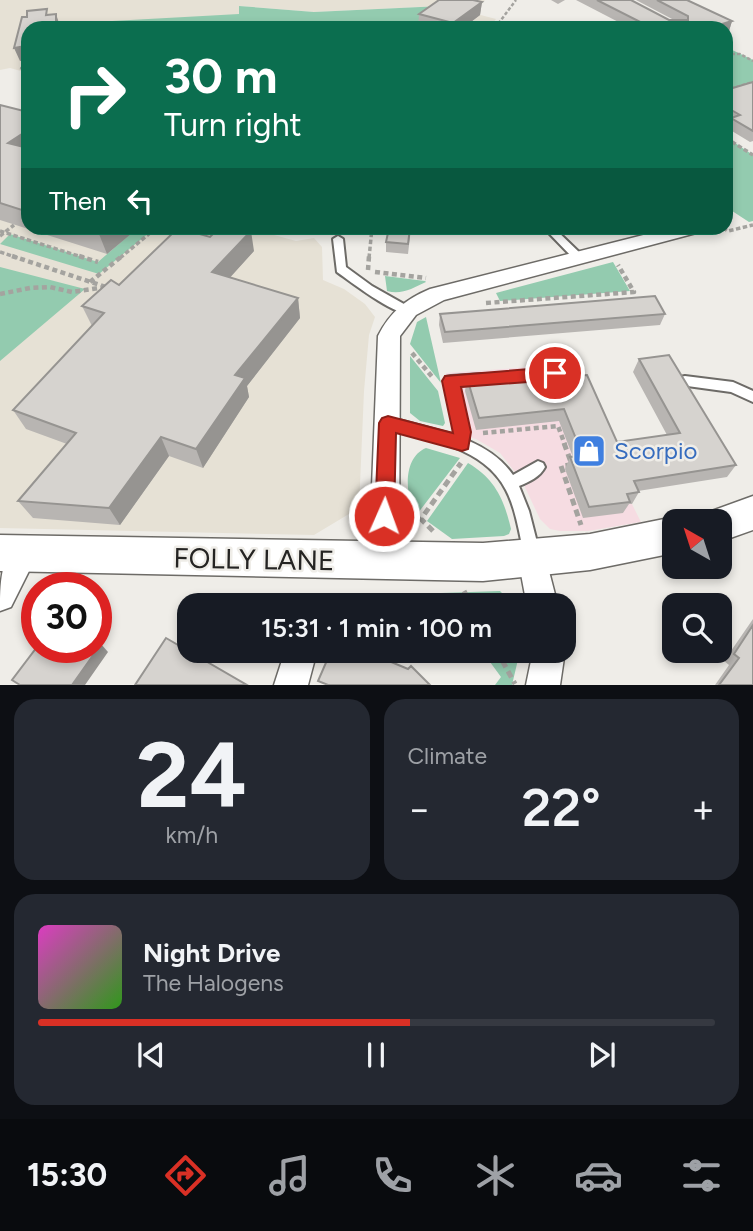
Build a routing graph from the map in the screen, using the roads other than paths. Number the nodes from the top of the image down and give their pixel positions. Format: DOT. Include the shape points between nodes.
graph roads {
  1 [pos="556,235"];
  2 [pos="664,235"];
  3 [pos="338,239"];
  4 [pos="577,256"];
  5 [pos="407,311"];
  6 [pos="555,373"];
  7 [pos="516,376"];
  8 [pos="490,378"];
  9 [pos="685,381"];
  10 [pos="753,397"];
  11 [pos="388,423"];
  12 [pos="466,441"];
  13 [pos="538,467"];
  14 [pos="510,482"];
  15 [pos="753,513"];
  16 [pos="732,520"];
  17 [pos="662,537"];
  18 [pos="11,554"];
  19 [pos="533,558"];
  20 [pos="384,562"];
  21 [pos="541,593"];
  22 [pos="0,596"];
  23 [pos="297,663"];
  24 [pos="547,663"];
  25 [pos="291,685"];
  26 [pos="543,685"];
  1 -- 4 [label="lane"];
  2 -- 4 [label="street"];
  3 -- 5 [label="lane" via="341,269"];
  4 -- 5 [label="street" via="438,294"];
  5 -- 11 [label="street" via="389,336"];
  6 -- 7 [label="lane"];
  8 -- 12 [label="lane" via="451,381"];
  9 -- 10 [label="lane" via="733,387"];
  11 -- 12 [label="lane"];
  11 -- 20 [label="street"];
  12 -- 14 [label="lane"];
  13 -- 14 [label="lane"];
  14 -- 19 [label="lane"];
  15 -- 16 [label="street"];
  17 -- 19 [label="street, FOLLY LANE"];
  18 -- 20 [label="street, FOLLY LANE"];
  18 -- 22 [label="street"];
  19 -- 20 [label="street, FOLLY LANE"];
  19 -- 21 [label="street"];
  23 -- 25 [label="street"];
  24 -- 26 [label="street"];
}
